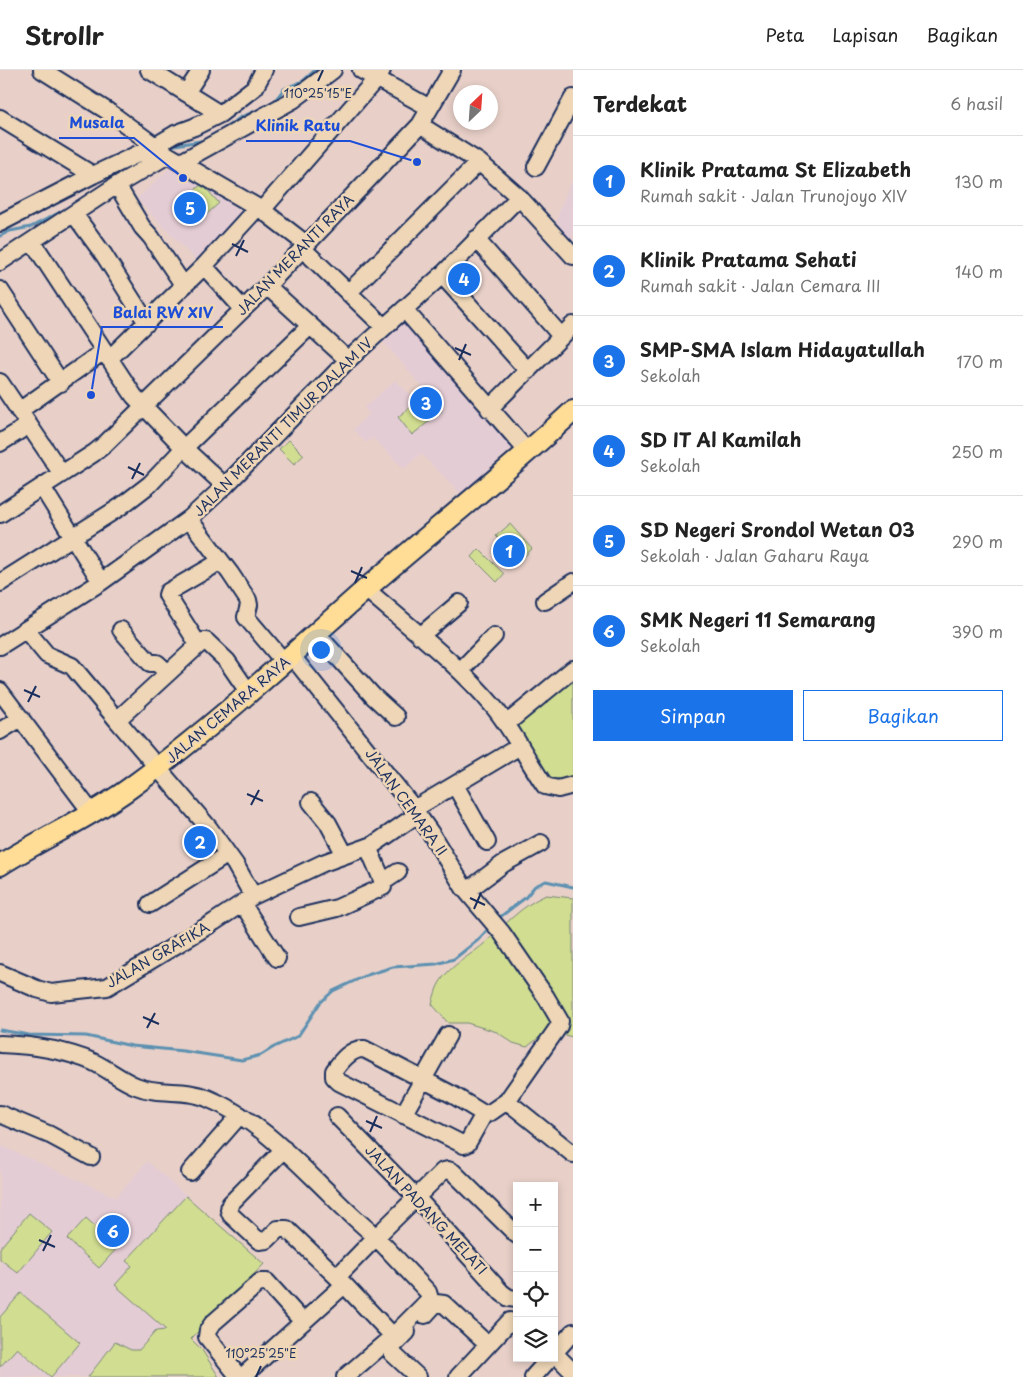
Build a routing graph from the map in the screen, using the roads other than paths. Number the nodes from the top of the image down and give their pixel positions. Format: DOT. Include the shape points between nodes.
graph roads {
  1 [pos="42,70"];
  2 [pos="149,70"];
  3 [pos="201,70"];
  4 [pos="264,70"];
  5 [pos="333,70"];
  6 [pos="361,70"];
  7 [pos="452,70"];
  8 [pos="380,74"];
  9 [pos="186,93"];
  10 [pos="573,98"];
  11 [pos="430,108"];
  12 [pos="220,114"];
  13 [pos="0,118"];
  14 [pos="420,125"];
  15 [pos="165,153"];
  16 [pos="479,162"];
  17 [pos="536,167"];
  18 [pos="93,176"];
  19 [pos="117,185"];
  20 [pos="519,197"];
  21 [pos="259,209"];
  22 [pos="74,214"];
  23 [pos="0,223"];
  24 [pos="476,239"];
  25 [pos="32,241"];
  26 [pos="304,246"];
  27 [pos="573,256"];
  28 [pos="0,262"];
  29 [pos="204,266"];
  30 [pos="442,275"];
  31 [pos="184,286"];
  32 [pos="267,286"];
  33 [pos="0,290"];
  34 [pos="348,293"];
  35 [pos="243,309"];
  36 [pos="404,309"];
  37 [pos="147,323"];
  38 [pos="310,326"];
  39 [pos="384,327"];
  40 [pos="567,330"];
  41 [pos="106,355"];
  42 [pos="348,360"];
  43 [pos="528,371"];
  44 [pos="0,382"];
  45 [pos="61,383"];
  46 [pos="142,407"];
  47 [pos="489,408"];
  48 [pos="19,411"];
  49 [pos="573,411"];
  50 [pos="29,426"];
  51 [pos="0,443"];
  52 [pos="184,448"];
  53 [pos="528,452"];
  54 [pos="62,474"];
  55 [pos="225,486"];
  56 [pos="42,487"];
  57 [pos="0,514"];
  58 [pos="189,519"];
  59 [pos="73,537"];
  60 [pos="220,560"];
  61 [pos="101,582"];
  62 [pos="573,582"];
  63 [pos="0,583"];
  64 [pos="366,589"];
  65 [pos="545,601"];
  66 [pos="459,603"];
  67 [pos="26,630"];
  68 [pos="121,630"];
  69 [pos="317,634"];
  70 [pos="420,636"];
  71 [pos="494,636"];
  72 [pos="198,644"];
  73 [pos="0,646"];
  74 [pos="289,659"];
  75 [pos="573,669"];
  76 [pos="460,671"];
  77 [pos="168,673"];
  78 [pos="0,691"];
  79 [pos="249,693"];
  80 [pos="396,717"];
  81 [pos="21,718"];
  82 [pos="117,720"];
  83 [pos="506,724"];
  84 [pos="0,731"];
  85 [pos="520,746"];
  86 [pos="157,768"];
  87 [pos="455,785"];
  88 [pos="566,787"];
  89 [pos="311,802"];
  90 [pos="91,812"];
  91 [pos="416,812"];
  92 [pos="487,842"];
  93 [pos="541,843"];
  94 [pos="368,847"];
  95 [pos="228,854"];
  96 [pos="345,855"];
  97 [pos="0,865"];
  98 [pos="398,872"];
  99 [pos="383,882"];
  100 [pos="467,891"];
  101 [pos="247,900"];
  102 [pos="150,904"];
  103 [pos="299,917"];
  104 [pos="276,958"];
  105 [pos="0,973"];
  106 [pos="448,1035"];
  107 [pos="0,1044"];
  108 [pos="423,1080"];
  109 [pos="507,1101"];
  110 [pos="0,1114"];
  111 [pos="484,1114"];
  112 [pos="403,1115"];
  113 [pos="240,1116"];
  114 [pos="337,1116"];
  115 [pos="284,1149"];
  116 [pos="573,1154"];
  117 [pos="91,1157"];
  118 [pos="190,1172"];
  119 [pos="416,1197"];
  120 [pos="513,1231"];
  121 [pos="376,1237"];
  122 [pos="340,1281"];
  123 [pos="513,1298"];
  124 [pos="510,1321"];
  125 [pos="303,1322"];
  126 [pos="573,1332"];
  127 [pos="393,1336"];
  128 [pos="488,1345"];
  129 [pos="558,1349"];
  130 [pos="558,1357"];
  131 [pos="546,1362"];
  132 [pos="573,1372"];
  133 [pos="239,1376"];
  134 [pos="345,1377"];
  135 [pos="418,1377"];
  136 [pos="458,1377"];
  137 [pos="533,1377"];
  1 -- 15 [label="street" via="109,112"];
  2 -- 9 [label="street"];
  3 -- 9 [label="street"];
  4 -- 12 [label="street" via="255,87"];
  5 -- 15 [label="street" via="298,97"];
  6 -- 8 [label="street"];
  7 -- 11 [label="street, JALAN MERANTI RAYA"];
  8 -- 11 [label="street"];
  8 -- 21 [label="street"];
  9 -- 12 [label="street"];
  10 -- 17 [label="street"];
  11 -- 14 [label="street, JALAN MERANTI RAYA"];
  12 -- 15 [label="street" via="176,134"];
  13 -- 18 [label="street"];
  14 -- 16 [label="street"];
  14 -- 26 [label="street, JALAN MERANTI RAYA"];
  15 -- 18 [label="street"];
  15 -- 19 [label="street"];
  15 -- 21 [label="street"];
  16 -- 20 [label="street"];
  16 -- 34 [label="street"];
  18 -- 23 [label="street"];
  19 -- 22 [label="street"];
  19 -- 31 [label="street"];
  20 -- 24 [label="street, JALAN MERANTI TIMUR DALAM IV"];
  20 -- 27 [label="street"];
  21 -- 26 [label="street"];
  21 -- 29 [label="street"];
  22 -- 25 [label="street"];
  22 -- 37 [label="street"];
  24 -- 30 [label="street, JALAN MERANTI TIMUR DALAM IV"];
  24 -- 40 [label="street"];
  25 -- 28 [label="street"];
  25 -- 41 [label="street"];
  26 -- 32 [label="street, JALAN MERANTI RAYA"];
  26 -- 34 [label="street"];
  29 -- 31 [label="street"];
  29 -- 35 [label="street"];
  30 -- 36 [label="street, JALAN MERANTI TIMUR DALAM IV"];
  30 -- 43 [label="street"];
  31 -- 37 [label="street"];
  32 -- 35 [label="street, JALAN MERANTI RAYA"];
  32 -- 38 [label="street"];
  33 -- 45 [label="street"];
  34 -- 39 [label="street"];
  35 -- 46 [label="street, JALAN MERANTI RAYA"];
  36 -- 39 [label="street, JALAN MERANTI TIMUR DALAM IV"];
  36 -- 47 [label="street"];
  37 -- 41 [label="street"];
  38 -- 42 [label="street"];
  38 -- 52 [label="street"];
  39 -- 42 [label="street, JALAN MERANTI TIMUR DALAM IV"];
  40 -- 43 [label="street"];
  41 -- 45 [label="street"];
  41 -- 46 [label="street"];
  42 -- 55 [label="street, JALAN MERANTI TIMUR DALAM IV"];
  43 -- 47 [label="street"];
  44 -- 48 [label="street"];
  45 -- 48 [label="street"];
  46 -- 52 [label="street"];
  46 -- 54 [label="street, JALAN MERANTI RAYA" via="104,445"];
  47 -- 53 [label="street"];
  48 -- 50 [label="street"];
  49 -- 53 [label="main road, JALAN CEMARA RAYA"];
  50 -- 51 [label="street"];
  50 -- 54 [label="street"];
  52 -- 55 [label="street"];
  52 -- 59 [label="street" via="150,484"];
  53 -- 64 [label="main road, JALAN CEMARA RAYA"];
  54 -- 56 [label="street, JALAN MERANTI RAYA"];
  55 -- 58 [label="street, JALAN MERANTI TIMUR DALAM IV"];
  56 -- 57 [label="street, JALAN MERANTI RAYA"];
  56 -- 59 [label="street"];
  58 -- 60 [label="street, JALAN CEMARA II"];
  58 -- 61 [label="street, JALAN MERANTI TIMUR DALAM IV"];
  59 -- 61 [label="street"];
  59 -- 63 [label="street"];
  60 -- 72 [label="street" via="167,595"];
  60 -- 74 [label="street, JALAN CEMARA II" via="248,600 246,617"];
  61 -- 67 [label="street, JALAN MERANTI TIMUR DALAM IV"];
  62 -- 65 [label="street"];
  64 -- 69 [label="main road, JALAN CEMARA RAYA"];
  64 -- 70 [label="street"];
  66 -- 70 [label="street"];
  67 -- 73 [label="street, JALAN MERANTI TIMUR DALAM IV"];
  67 -- 82 [label="street" via="47,655 72,666"];
  68 -- 77 [label="street" via="150,664 158,663"];
  69 -- 74 [label="main road, JALAN CEMARA RAYA"];
  69 -- 80 [label="street"];
  70 -- 76 [label="street"];
  71 -- 76 [label="street"];
  72 -- 77 [label="street"];
  72 -- 79 [label="street" via="205,640 220,654"];
  74 -- 79 [label="main road, JALAN CEMARA RAYA"];
  74 -- 91 [label="street, JALAN CEMARA II"];
  75 -- 83 [label="street"];
  76 -- 83 [label="street"];
  77 -- 82 [label="street"];
  78 -- 81 [label="street"];
  79 -- 86 [label="main road, JALAN CEMARA RAYA"];
  81 -- 84 [label="street"];
  81 -- 90 [label="street"];
  82 -- 86 [label="street"];
  83 -- 85 [label="street"];
  85 -- 87 [label="street, JALAN GRAFIKA"];
  85 -- 88 [label="street" via="545,786"];
  86 -- 90 [label="main road, JALAN CEMARA RAYA"];
  86 -- 95 [label="street"];
  87 -- 91 [label="street, JALAN GRAFIKA"];
  87 -- 92 [label="street"];
  89 -- 96 [label="street"];
  90 -- 97 [label="main road, JALAN CEMARA RAYA"];
  91 -- 94 [label="street, JALAN GRAFIKA"];
  91 -- 100 [label="street, JALAN CEMARA II"];
  93 -- 100 [label="street" via="503,864"];
  94 -- 96 [label="street, JALAN GRAFIKA"];
  94 -- 99 [label="street"];
  95 -- 101 [label="street"];
  95 -- 102 [label="street"];
  96 -- 101 [label="street, JALAN GRAFIKA"];
  98 -- 99 [label="street"];
  99 -- 103 [label="street" via="383,887 337,908"];
  100 -- 109 [label="street, JALAN CEMARA II" via="526,967 560,1021"];
  101 -- 104 [label="street"];
  101 -- 105 [label="street, JALAN GRAFIKA" via="107,987 51,993"];
  106 -- 108 [label="street"];
  107 -- 113 [label="street" via="72,1054 136,1086 152,1091 194,1094"];
  108 -- 111 [label="street"];
  108 -- 112 [label="street"];
  108 -- 112 [label="street" via="364,1049 356,1049 334,1072 339,1082"];
  109 -- 111 [label="street"];
  109 -- 116 [label="street"];
  110 -- 117 [label="street"];
  111 -- 112 [label="street" via="464,1145"];
  113 -- 115 [label="street"];
  113 -- 118 [label="street"];
  114 -- 119 [label="street, JALAN PADANG MELATI"];
  115 -- 121 [label="street"];
  115 -- 122 [label="street" via="230,1204 231,1215 262,1242 278,1229 286,1229"];
  119 -- 120 [label="street" via="448,1170"];
  119 -- 121 [label="street"];
  119 -- 123 [label="street, JALAN PADANG MELATI" via="502,1293"];
  121 -- 122 [label="street"];
  121 -- 127 [label="street" via="430,1294 428,1302"];
  122 -- 125 [label="street"];
  122 -- 127 [label="street"];
  124 -- 128 [label="street"];
  125 -- 133 [label="street"];
  125 -- 133 [label="street" via="267,1282 260,1282 212,1323 207,1334"];
  126 -- 129 [label="street"];
  127 -- 134 [label="street"];
  128 -- 135 [label="street" via="444,1304 436,1303 392,1349 393,1354"];
  128 -- 136 [label="street"];
  130 -- 132 [label="street"];
  131 -- 137 [label="street"];
}
